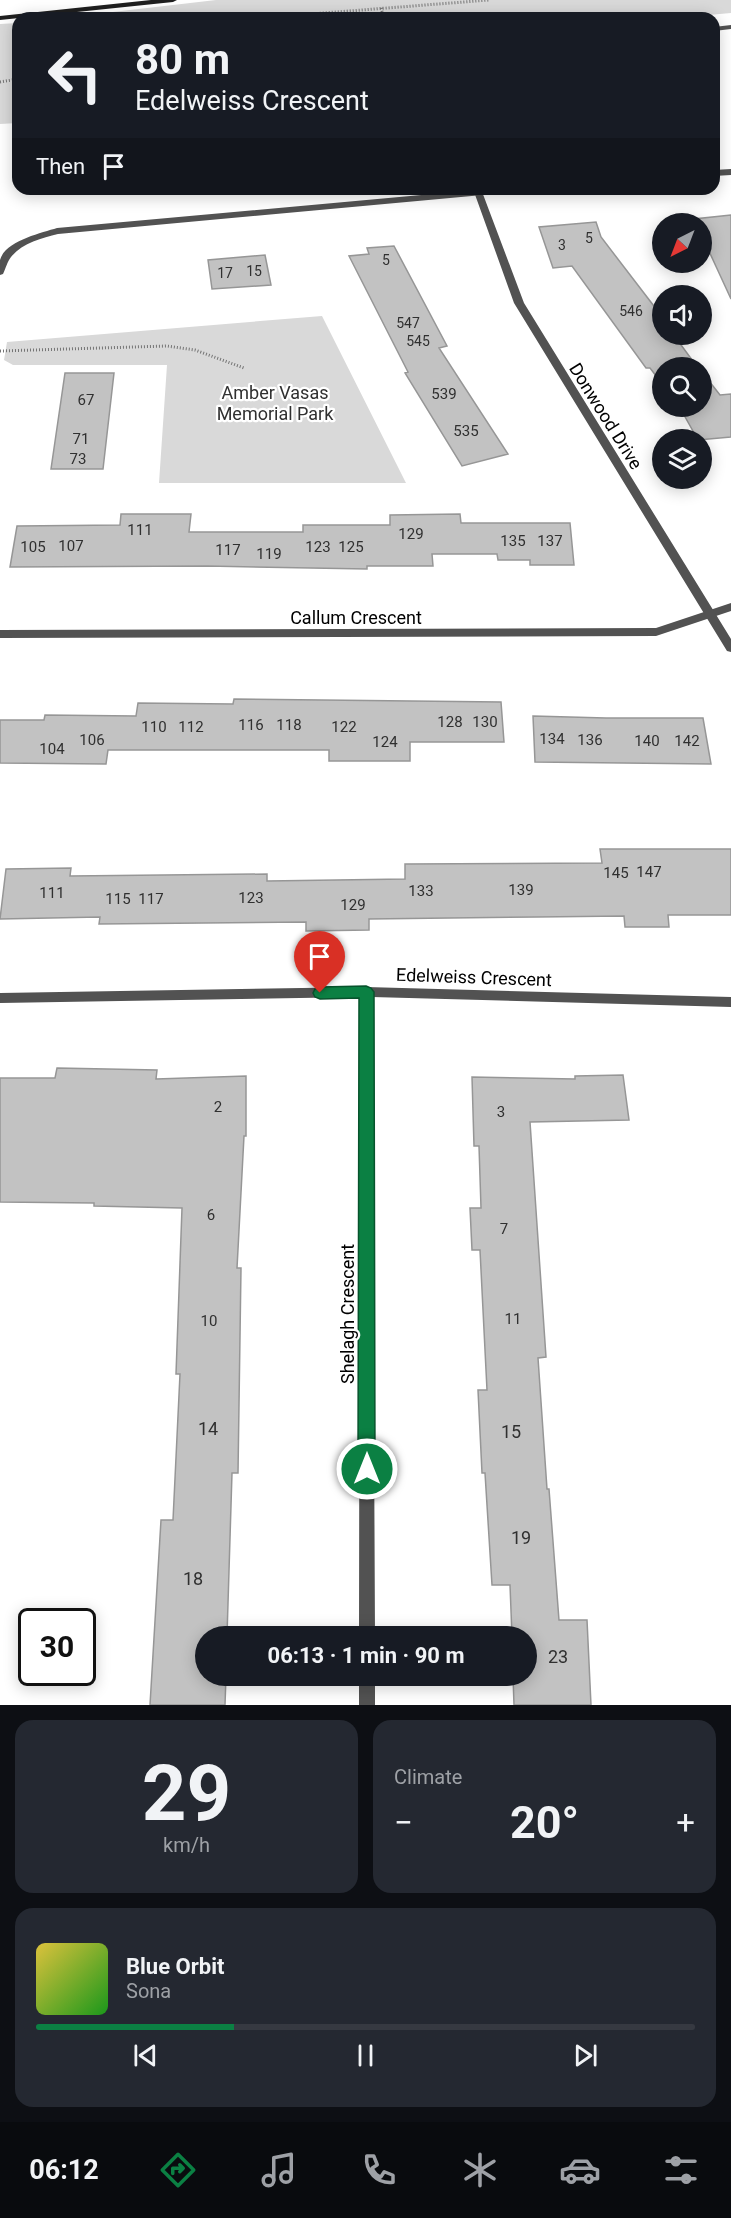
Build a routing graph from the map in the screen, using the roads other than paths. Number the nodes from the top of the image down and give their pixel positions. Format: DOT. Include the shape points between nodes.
graph roads {
  1 [pos="173,0"];
  2 [pos="58,12"];
  3 [pos="427,195"];
  4 [pos="480,195"];
  5 [pos="0,272"];
  6 [pos="731,607"];
  7 [pos="709,613"];
  8 [pos="0,634"];
  9 [pos="731,648"];
  10 [pos="366,992"];
  11 [pos="0,998"];
  12 [pos="731,1002"];
  13 [pos="367,1626"];
  14 [pos="367,1686"];
  15 [pos="367,1705"];
  1 -- 2 [label="main road"];
  3 -- 5 [label="street" via="57,231 21,242 2,260"];
  4 -- 7 [label="street, Donwood Drive" via="519,303"];
  6 -- 7 [label="street, Callum Crescent"];
  7 -- 8 [label="street, Callum Crescent" via="656,632"];
  7 -- 9 [label="street, Donwood Drive"];
  10 -- 11 [label="street, Edelweiss Crescent"];
  10 -- 12 [label="street, Edelweiss Crescent"];
  10 -- 13 [label="street, Shelagh Crescent"];
  14 -- 15 [label="street"];
}
